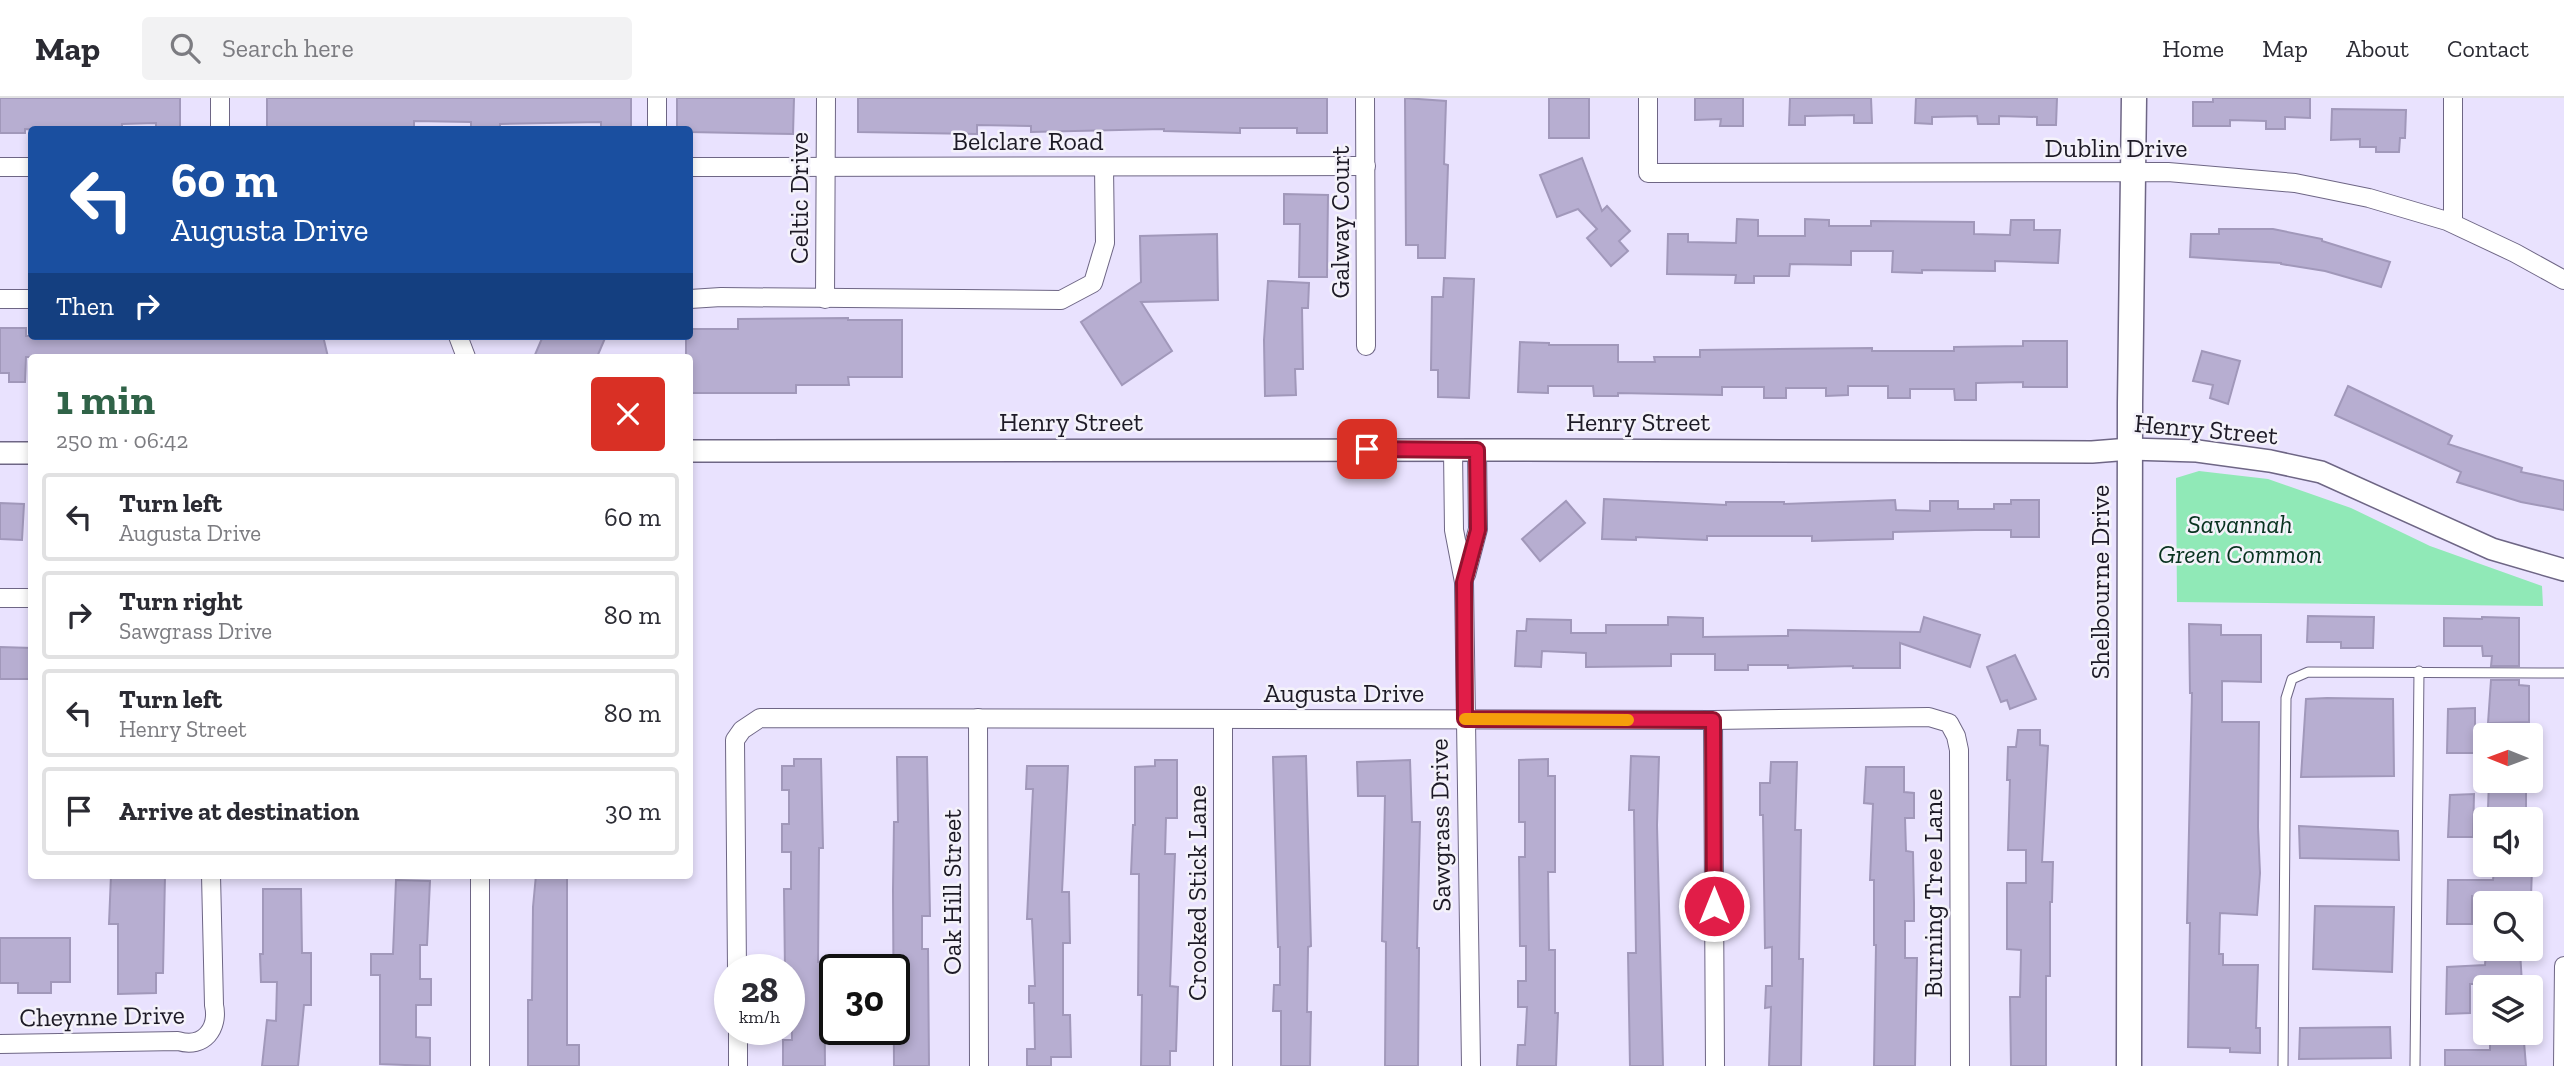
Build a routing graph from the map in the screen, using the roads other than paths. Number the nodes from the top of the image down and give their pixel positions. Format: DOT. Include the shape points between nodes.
graph roads {
  1 [pos="220,98"];
  2 [pos="657,98"];
  3 [pos="826,98"];
  4 [pos="1365,98"];
  5 [pos="1648,98"];
  6 [pos="2134,98"];
  7 [pos="2453,98"];
  8 [pos="220,126"];
  9 [pos="657,126"];
  10 [pos="1366,166"];
  11 [pos="0,167"];
  12 [pos="28,167"];
  13 [pos="693,167"];
  14 [pos="1104,167"];
  15 [pos="826,168"];
  16 [pos="2133,173"];
  17 [pos="2453,223"];
  18 [pos="2564,280"];
  19 [pos="0,299"];
  20 [pos="28,299"];
  21 [pos="693,299"];
  22 [pos="825,299"];
  23 [pos="1366,346"];
  24 [pos="2130,449"];
  25 [pos="693,450"];
  26 [pos="1453,450"];
  27 [pos="1477,450"];
  28 [pos="0,453"];
  29 [pos="28,453"];
  30 [pos="2564,570"];
  31 [pos="1464,582"];
  32 [pos="0,598"];
  33 [pos="28,598"];
  34 [pos="2419,671"];
  35 [pos="2564,673"];
  36 [pos="978,718"];
  37 [pos="1223,719"];
  38 [pos="1465,719"];
  39 [pos="1713,720"];
  40 [pos="1948,723"];
  41 [pos="211,879"];
  42 [pos="480,879"];
  43 [pos="737,954"];
  44 [pos="2564,966"];
  45 [pos="0,1044"];
  46 [pos="737,1045"];
  47 [pos="480,1066"];
  48 [pos="738,1066"];
  49 [pos="979,1066"];
  50 [pos="1223,1066"];
  51 [pos="1471,1066"];
  52 [pos="1715,1066"];
  53 [pos="1960,1066"];
  54 [pos="2129,1066"];
  55 [pos="2283,1066"];
  56 [pos="2415,1066"];
  57 [pos="2563,1066"];
  1 -- 8 [label="street"];
  2 -- 9 [label="street"];
  3 -- 15 [label="street, Celtic Drive"];
  4 -- 10 [label="street, Galway Court"];
  5 -- 16 [label="street, Dublin Drive" via="1648,173"];
  6 -- 16 [label="main road, Shelbourne Drive"];
  7 -- 17 [label="street"];
  10 -- 14 [label="street, Belclare Road"];
  10 -- 23 [label="street, Galway Court"];
  11 -- 12 [label="street"];
  13 -- 15 [label="street, Belclare Road"];
  14 -- 15 [label="street, Belclare Road"];
  14 -- 22 [label="street" via="1105,243 1093,283 1061,300"];
  15 -- 22 [label="street, Celtic Drive"];
  16 -- 17 [label="street, Dublin Drive" via="2295,183 2369,198"];
  16 -- 24 [label="main road, Shelbourne Drive"];
  17 -- 18 [label="street, Dublin Drive"];
  19 -- 20 [label="street"];
  21 -- 22 [label="street"];
  24 -- 27 [label="street, Henry Street"];
  24 -- 30 [label="street, Henry Street" via="2197,452 2321,472 2492,549"];
  24 -- 54 [label="main road, Shelbourne Drive"];
  25 -- 26 [label="street, Henry Street"];
  26 -- 27 [label="street, Henry Street"];
  26 -- 31 [label="street, Sawgrass Drive" via="1454,530"];
  27 -- 31 [label="street, Sawgrass Drive" via="1478,530"];
  28 -- 29 [label="street"];
  31 -- 38 [label="street, Sawgrass Drive"];
  32 -- 33 [label="street"];
  34 -- 35 [label="lane"];
  34 -- 55 [label="lane" via="2308,672 2292,679 2286,698"];
  34 -- 56 [label="lane"];
  36 -- 37 [label="street, Augusta Drive"];
  36 -- 43 [label="street, Augusta Drive" via="760,718 742,730 735,740"];
  36 -- 49 [label="street, Oak Hill Street"];
  37 -- 38 [label="street, Augusta Drive"];
  37 -- 50 [label="street, Crooked Stick Lane"];
  38 -- 39 [label="street, Augusta Drive"];
  38 -- 51 [label="street, Sawgrass Drive"];
  39 -- 40 [label="street, Augusta Drive" via="1929,717"];
  39 -- 52 [label="street"];
  40 -- 53 [label="street, Burning Tree Lane" via="1959,750"];
  41 -- 45 [label="street, Cheynne Drive" via="216,1016 208,1036 197,1042"];
  42 -- 47 [label="street"];
  44 -- 57 [label="street"];
  46 -- 48 [label="street"];
}
